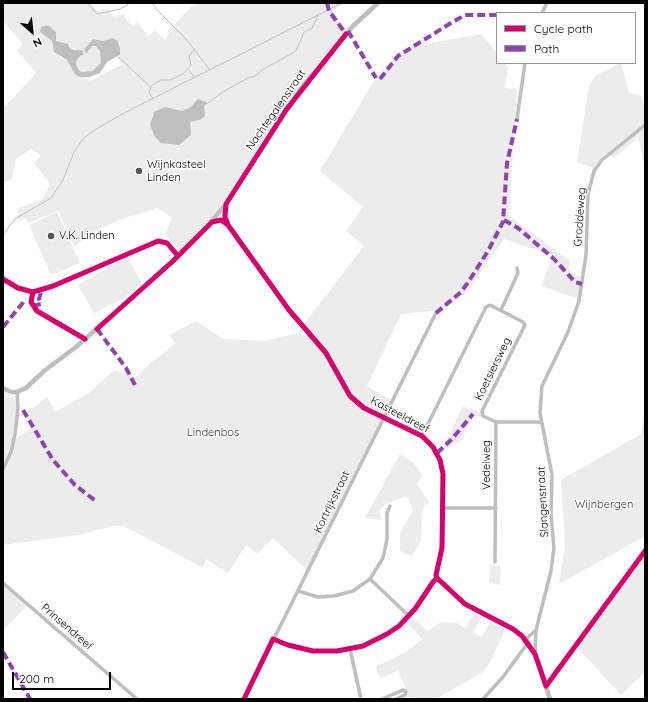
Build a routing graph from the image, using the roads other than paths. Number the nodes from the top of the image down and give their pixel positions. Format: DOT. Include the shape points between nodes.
graph roads {
  1 [pos="378,3"];
  2 [pos="525,64"];
  3 [pos="517,119"];
  4 [pos="645,126"];
  5 [pos="221,216"];
  6 [pos="517,268"];
  7 [pos="582,284"];
  8 [pos="501,310"];
  9 [pos="436,313"];
  10 [pos="52,321"];
  11 [pos="85,339"];
  12 [pos="3,388"];
  13 [pos="17,392"];
  14 [pos="384,418"];
  15 [pos="496,422"];
  16 [pos="541,422"];
  17 [pos="422,436"];
  18 [pos="3,469"];
  19 [pos="390,506"];
  20 [pos="443,508"];
  21 [pos="496,508"];
  22 [pos="495,562"];
  23 [pos="438,578"];
  24 [pos="370,579"];
  25 [pos="3,583"];
  26 [pos="298,591"];
  27 [pos="409,616"];
  28 [pos="536,630"];
  29 [pos="274,639"];
  30 [pos="526,641"];
  31 [pos="350,649"];
  32 [pos="535,654"];
  33 [pos="137,699"];
  34 [pos="244,699"];
  35 [pos="361,699"];
  36 [pos="382,699"];
  37 [pos="396,699"];
  38 [pos="483,699"];
  39 [pos="550,699"];
  1 -- 5 [label="street, Nachtegalenstraat" via="353,26 300,90 226,204"];
  2 -- 3 [label="street"];
  4 -- 7 [label="street, Groddeweg" via="602,160 594,171 588,194"];
  5 -- 11 [label="street, Nachtegalenstraat"];
  5 -- 14 [label="street, Kasteeldreef" via="289,310 326,354 346,392 364,408"];
  6 -- 8 [label="street" via="518,273"];
  7 -- 16 [label="street, Slangenstraat" via="578,307 542,386"];
  8 -- 15 [label="street, Koetsiersweg" via="525,325 482,411 483,416"];
  8 -- 17 [label="street" via="490,305 486,308"];
  9 -- 14 [label="street, Kortrijkstraat"];
  10 -- 11 [label="street"];
  11 -- 13 [label="street, Nachtegalenstraat" via="26,388"];
  12 -- 13 [label="street"];
  13 -- 18 [label="street" via="15,434 11,452"];
  14 -- 17 [label="street, Kasteeldreef"];
  14 -- 26 [label="street, Kortrijkstraat"];
  15 -- 16 [label="street"];
  15 -- 21 [label="street, Vedelweg"];
  16 -- 28 [label="street, Slangenstraat" via="552,475 554,555"];
  17 -- 20 [label="street, Kasteeldreef" via="433,447 442,466"];
  19 -- 24 [label="street" via="383,558"];
  20 -- 21 [label="street"];
  20 -- 23 [label="street, Kasteeldreef" via="442,548 436,575"];
  21 -- 22 [label="street, Vedelweg"];
  23 -- 27 [label="street"];
  23 -- 30 [label="street" via="465,604 513,629"];
  24 -- 26 [label="street" via="353,591 334,596 318,597"];
  24 -- 27 [label="street"];
  25 -- 33 [label="street, Prinsendreef"];
  26 -- 29 [label="street, Kortrijkstraat"];
  27 -- 31 [label="street" via="387,634 363,646"];
  28 -- 30 [label="street"];
  28 -- 32 [label="street, Slangenstraat"];
  29 -- 31 [label="street" via="313,651"];
  29 -- 34 [label="street, Kortrijkstraat"];
  30 -- 32 [label="street"];
  30 -- 38 [label="street" via="503,678"];
  31 -- 35 [label="street"];
  32 -- 39 [label="street, Slangenstraat"];
  36 -- 37 [label="street" via="403,690 406,692"];
}
